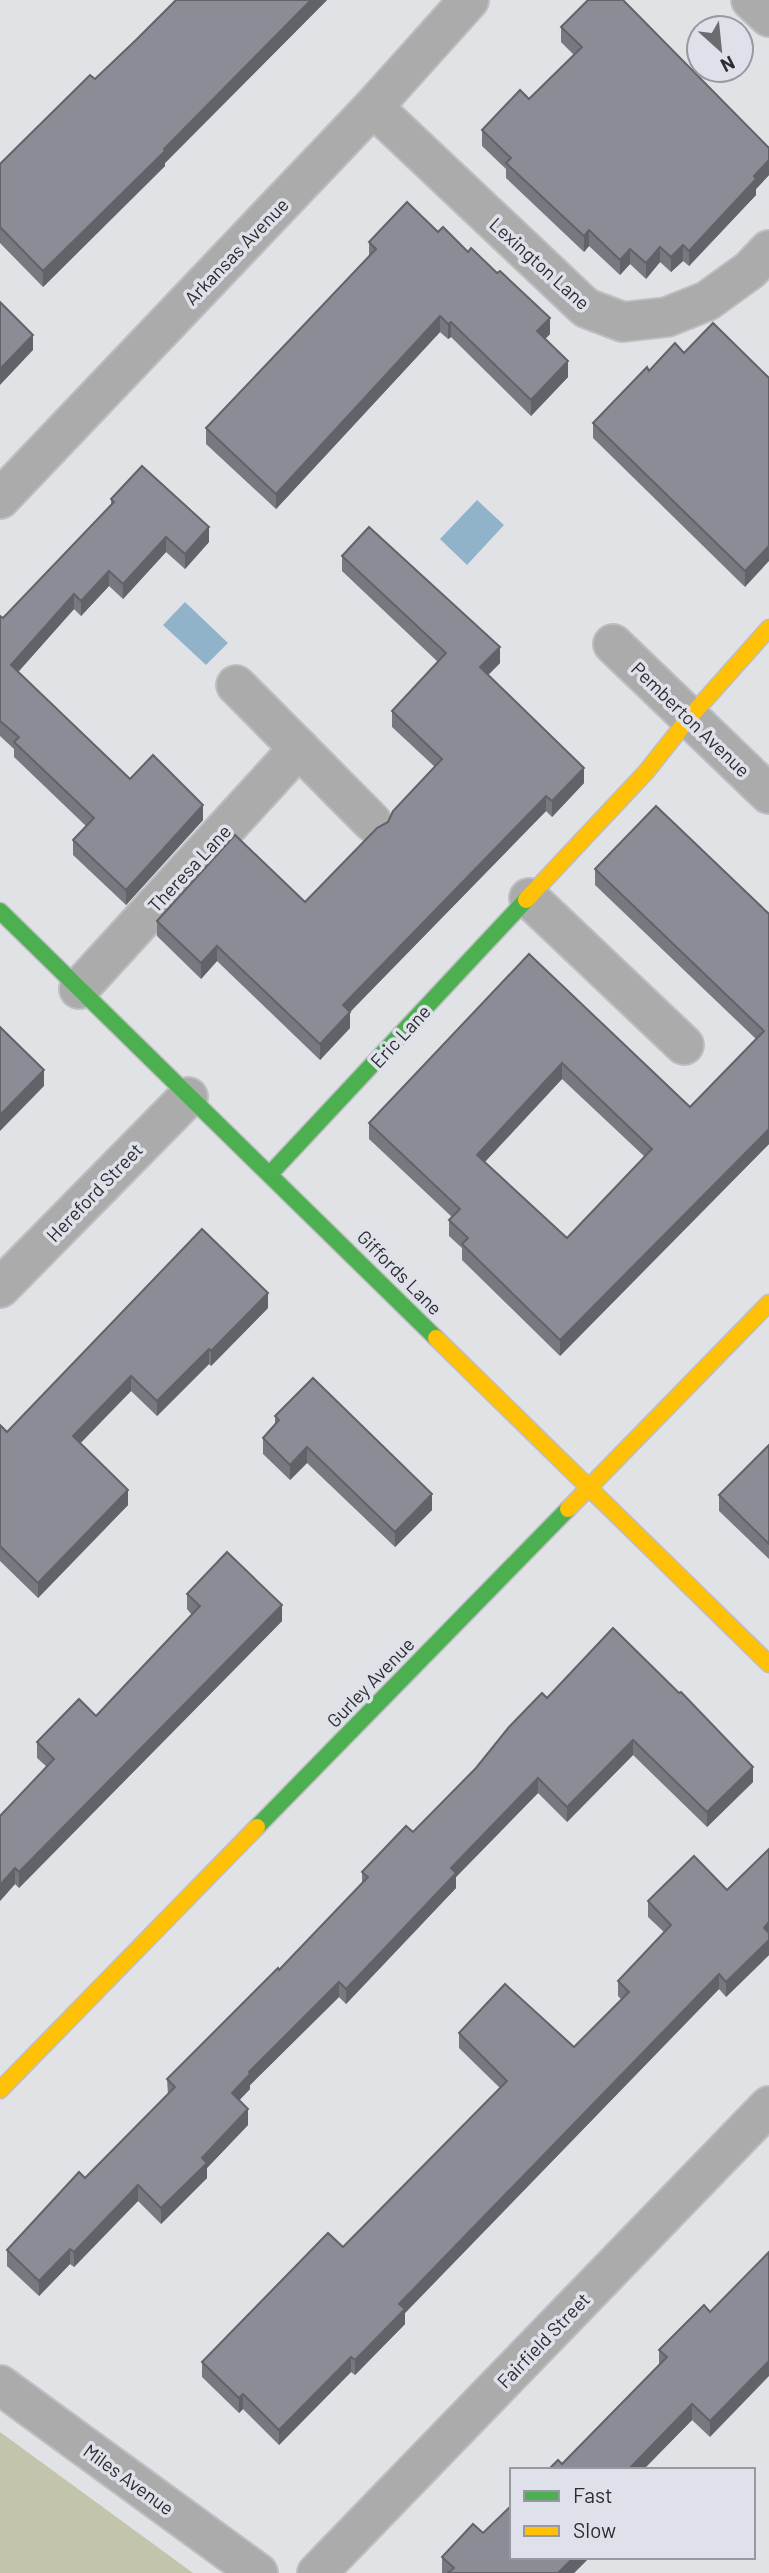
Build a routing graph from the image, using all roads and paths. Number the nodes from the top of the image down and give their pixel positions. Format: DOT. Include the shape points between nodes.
graph roads {
  1 [pos="469,0"];
  2 [pos="751,0"];
  3 [pos="769,17"];
  4 [pos="373,107"];
  5 [pos="769,250"];
  6 [pos="0,499"];
  7 [pos="769,628"];
  8 [pos="613,644"];
  9 [pos="236,685"];
  10 [pos="689,718"];
  11 [pos="299,748"];
  12 [pos="769,794"];
  13 [pos="372,822"];
  14 [pos="529,898"];
  15 [pos="0,911"];
  16 [pos="79,989"];
  17 [pos="684,1045"];
  18 [pos="188,1097"];
  19 [pos="271,1174"];
  20 [pos="0,1288"];
  21 [pos="769,1303"];
  22 [pos="589,1488"];
  23 [pos="769,1664"];
  24 [pos="0,2090"];
  25 [pos="769,2106"];
  26 [pos="0,2385"];
  27 [pos="258,2573"];
  28 [pos="317,2573"];
  1 -- 4 [label="street, Arkansas Avenue"];
  2 -- 3 [label="street"];
  4 -- 5 [label="street, Lexington Lane" via="586,309 622,322 667,317 707,301"];
  4 -- 6 [label="street, Arkansas Avenue"];
  7 -- 10 [label="street, Eric Lane"];
  8 -- 10 [label="street, Pemberton Avenue"];
  9 -- 11 [label="street"];
  10 -- 12 [label="street, Pemberton Avenue"];
  10 -- 14 [label="street, Eric Lane" via="646,772"];
  11 -- 13 [label="street"];
  11 -- 16 [label="street, Theresa Lane"];
  14 -- 17 [label="street"];
  14 -- 19 [label="street, Eric Lane"];
  15 -- 16 [label="street, Giffords Lane"];
  16 -- 18 [label="street, Giffords Lane"];
  18 -- 19 [label="street, Giffords Lane"];
  18 -- 20 [label="street, Hereford Street"];
  19 -- 22 [label="street, Giffords Lane"];
  21 -- 22 [label="street, Gurley Avenue"];
  22 -- 23 [label="street, Giffords Lane"];
  22 -- 24 [label="street, Gurley Avenue"];
  25 -- 28 [label="street, Fairfield Street"];
  26 -- 27 [label="street, Miles Avenue"];
}
